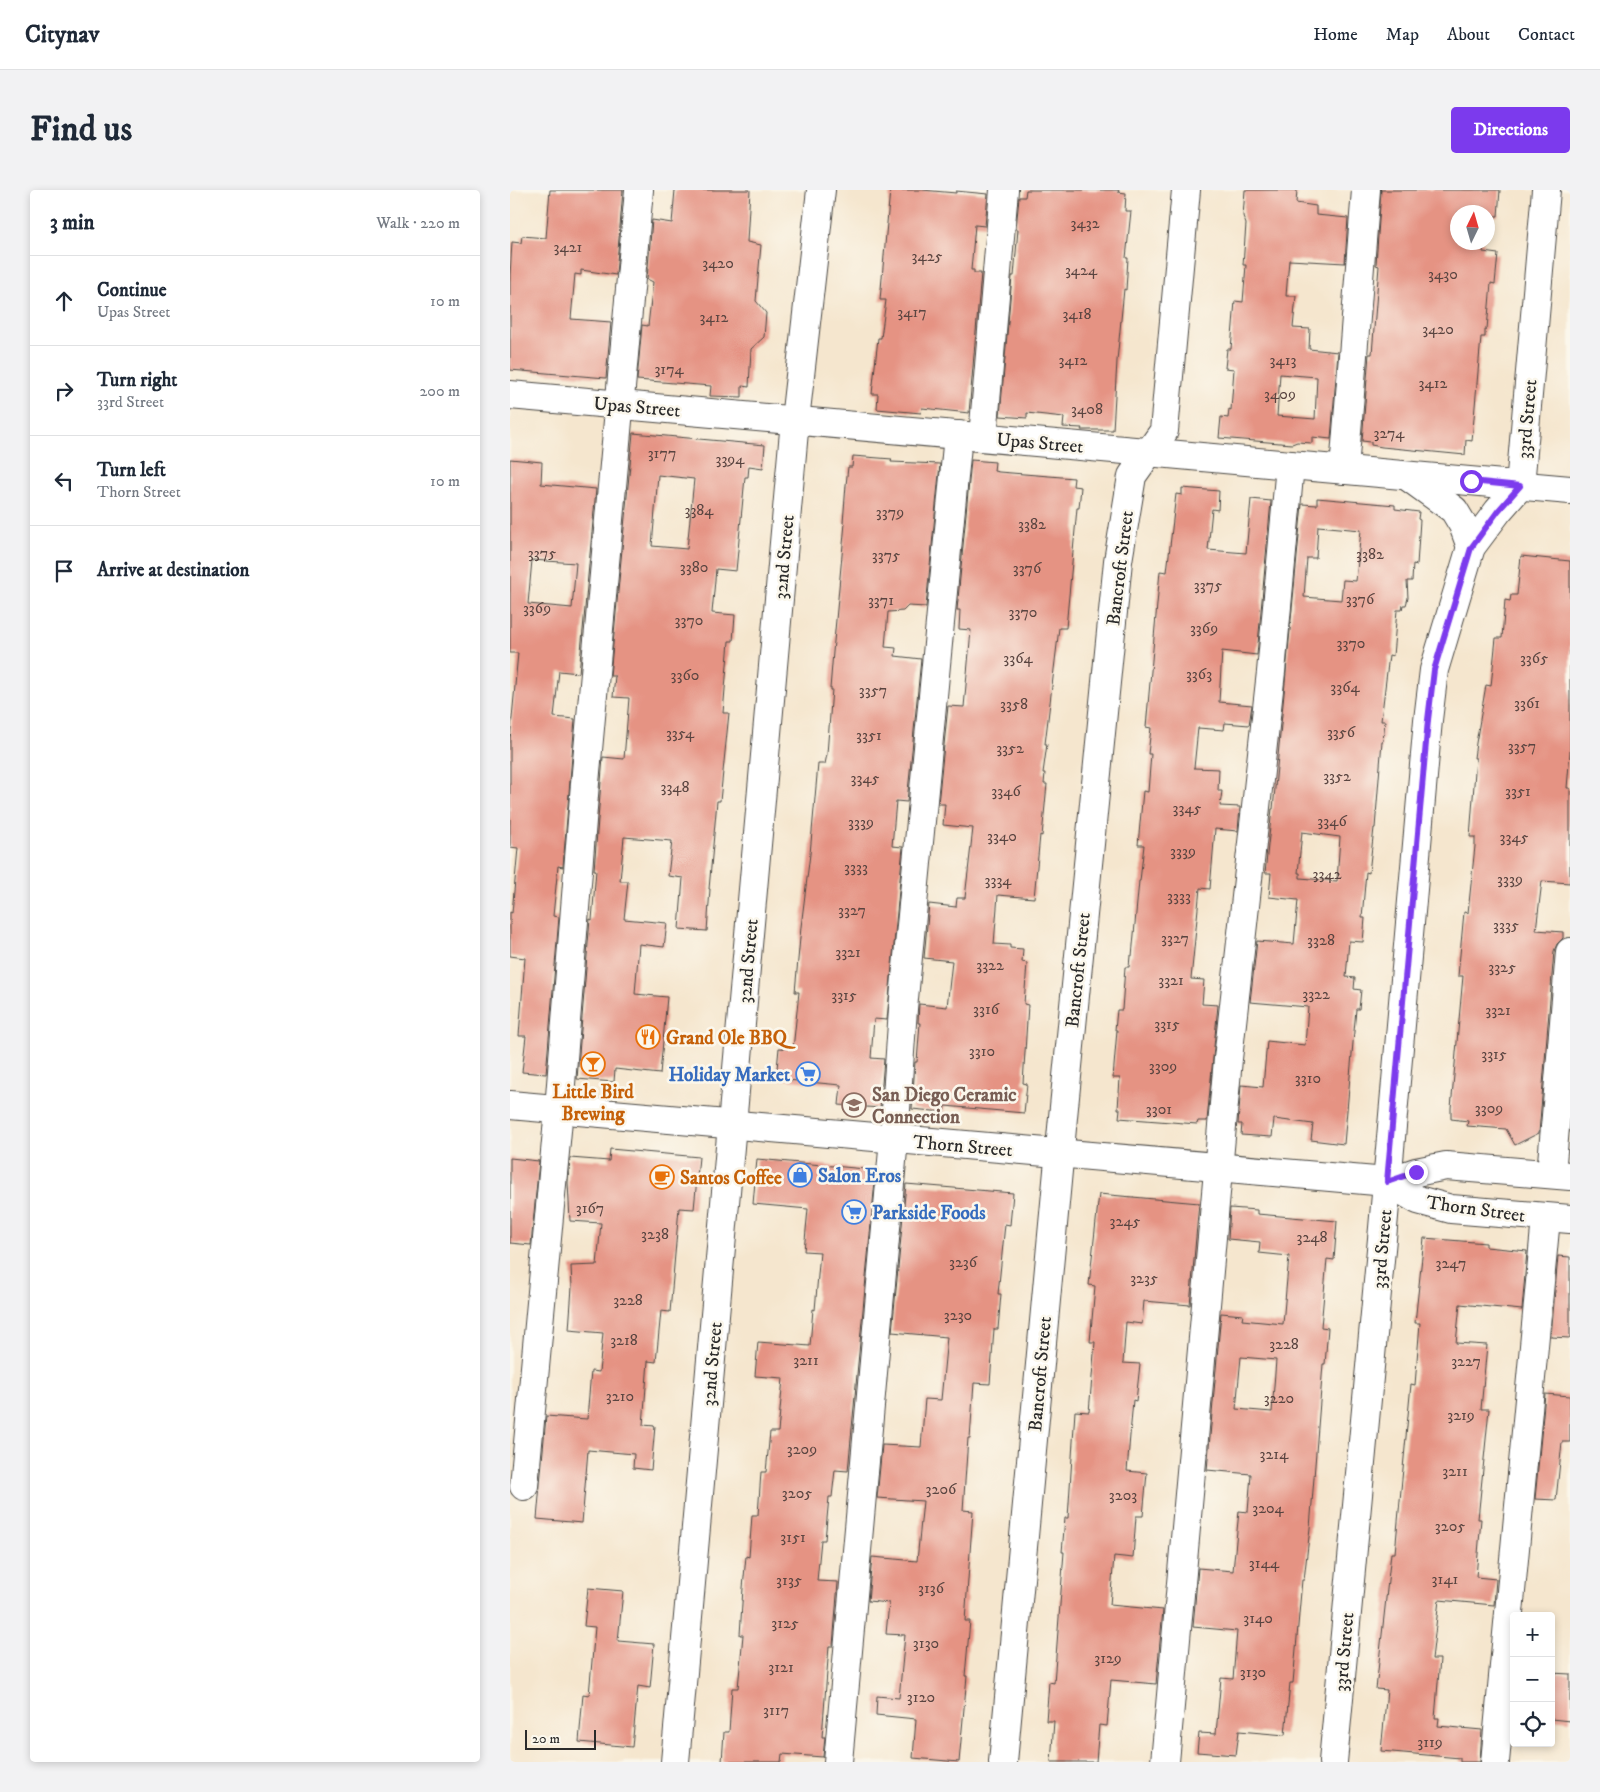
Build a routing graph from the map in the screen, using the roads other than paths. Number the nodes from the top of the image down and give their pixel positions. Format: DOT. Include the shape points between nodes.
graph roads {
  1 [pos="639,190"];
  2 [pos="821,190"];
  3 [pos="1004,190"];
  4 [pos="1186,190"];
  5 [pos="1366,190"];
  6 [pos="1546,190"];
  7 [pos="510,395"];
  8 [pos="621,405"];
  9 [pos="796,420"];
  10 [pos="970,436"];
  11 [pos="1149,452"];
  12 [pos="1290,465"];
  13 [pos="1344,470"];
  14 [pos="1405,476"];
  15 [pos="1520,486"];
  16 [pos="1570,490"];
  17 [pos="1471,548"];
  18 [pos="1570,952"];
  19 [pos="510,1105"];
  20 [pos="559,1109"];
  21 [pos="732,1124"];
  22 [pos="894,1139"];
  23 [pos="1060,1153"];
  24 [pos="1219,1168"];
  25 [pos="1560,1175"];
  26 [pos="1387,1182"];
  27 [pos="1558,1218"];
  28 [pos="524,1486"];
  29 [pos="675,1762"];
  30 [pos="838,1762"];
  31 [pos="1003,1762"];
  32 [pos="1165,1762"];
  33 [pos="1333,1762"];
  34 [pos="1495,1762"];
  1 -- 8 [label="street"];
  2 -- 9 [label="street, 32nd Street"];
  3 -- 10 [label="street"];
  4 -- 11 [label="street, Bancroft Street" via="1164,431"];
  5 -- 13 [label="street"];
  6 -- 15 [label="street, 33rd Street"];
  7 -- 8 [label="street, Upas Street"];
  8 -- 9 [label="street, Upas Street"];
  8 -- 20 [label="street" via="585,783"];
  9 -- 10 [label="street, Upas Street"];
  9 -- 21 [label="street, 32nd Street"];
  10 -- 11 [label="street, Upas Street"];
  10 -- 22 [label="street" via="903,1009"];
  11 -- 12 [label="street, Upas Street"];
  11 -- 23 [label="street, Bancroft Street" via="1132,476 1118,561"];
  12 -- 13 [label="street, Upas Street"];
  12 -- 24 [label="street"];
  13 -- 14 [label="street, Upas Street"];
  14 -- 15 [label="street, Upas Street"];
  14 -- 17 [label="street" via="1454,510"];
  15 -- 16 [label="street, Upas Street"];
  15 -- 17 [label="street, 33rd Street"];
  17 -- 26 [label="street, 33rd Street" via="1434,670"];
  18 -- 25 [label="street"];
  19 -- 20 [label="street, Thorn Street"];
  20 -- 21 [label="street, Thorn Street"];
  20 -- 28 [label="street"];
  21 -- 22 [label="street, Thorn Street"];
  21 -- 29 [label="street, 32nd Street"];
  22 -- 23 [label="street, Thorn Street"];
  22 -- 30 [label="street"];
  23 -- 24 [label="street, Thorn Street"];
  23 -- 31 [label="street, Bancroft Street"];
  24 -- 26 [label="street, Thorn Street"];
  24 -- 32 [label="street"];
  25 -- 26 [label="street, Thorn Street" via="1446,1166"];
  26 -- 27 [label="street, Thorn Street" via="1418,1200 1451,1208"];
  26 -- 33 [label="street, 33rd Street"];
  27 -- 34 [label="street"];
}
